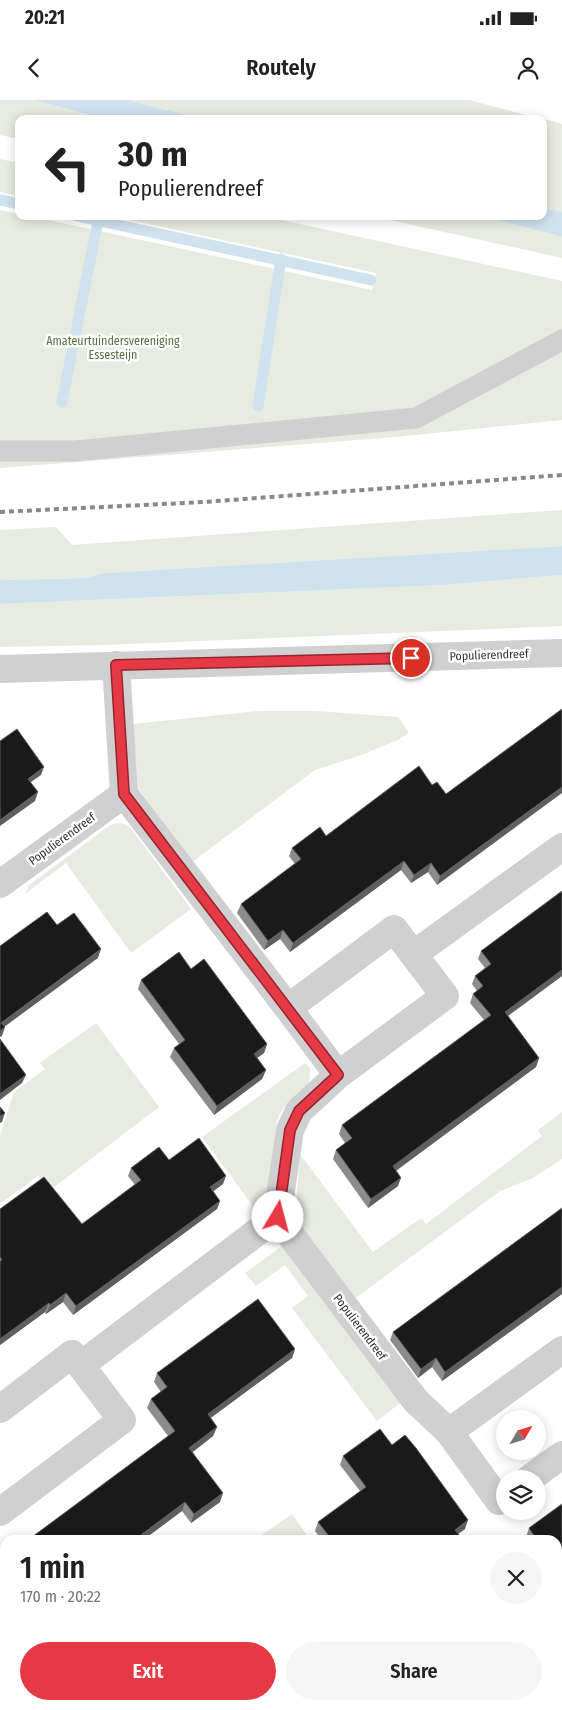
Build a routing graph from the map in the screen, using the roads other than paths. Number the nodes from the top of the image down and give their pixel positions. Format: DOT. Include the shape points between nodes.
graph roads {
  1 [pos="562,340"];
  2 [pos="0,451"];
  3 [pos="562,652"];
  4 [pos="116,665"];
  5 [pos="0,669"];
  6 [pos="124,794"];
  7 [pos="562,847"];
  8 [pos="0,884"];
  9 [pos="414,954"];
  10 [pos="288,1008"];
  11 [pos="338,1075"];
  12 [pos="278,1217"];
  13 [pos="562,1350"];
  14 [pos="81,1365"];
  15 [pos="0,1409"];
  16 [pos="449,1432"];
  17 [pos="562,1455"];
  18 [pos="541,1470"];
  19 [pos="496,1497"];
  20 [pos="0,1512"];
  1 -- 2 [label="lane" via="416,418 75,451"];
  3 -- 4 [label="street, Populierendreef"];
  4 -- 5 [label="street, Populierendreef"];
  4 -- 6 [label="street"];
  6 -- 8 [label="street, Populierendreef"];
  6 -- 10 [label="street"];
  7 -- 9 [label="street"];
  9 -- 10 [label="street" via="394,929"];
  9 -- 11 [label="street" via="445,996"];
  10 -- 11 [label="street"];
  11 -- 12 [label="street" via="299,1111 290,1130"];
  12 -- 14 [label="street"];
  12 -- 16 [label="street, Populierendreef" via="416,1401"];
  13 -- 16 [label="street"];
  14 -- 15 [label="street" via="72,1354"];
  14 -- 20 [label="street" via="122,1420"];
  16 -- 19 [label="street, Populierendreef"];
  17 -- 18 [label="street"];
}
